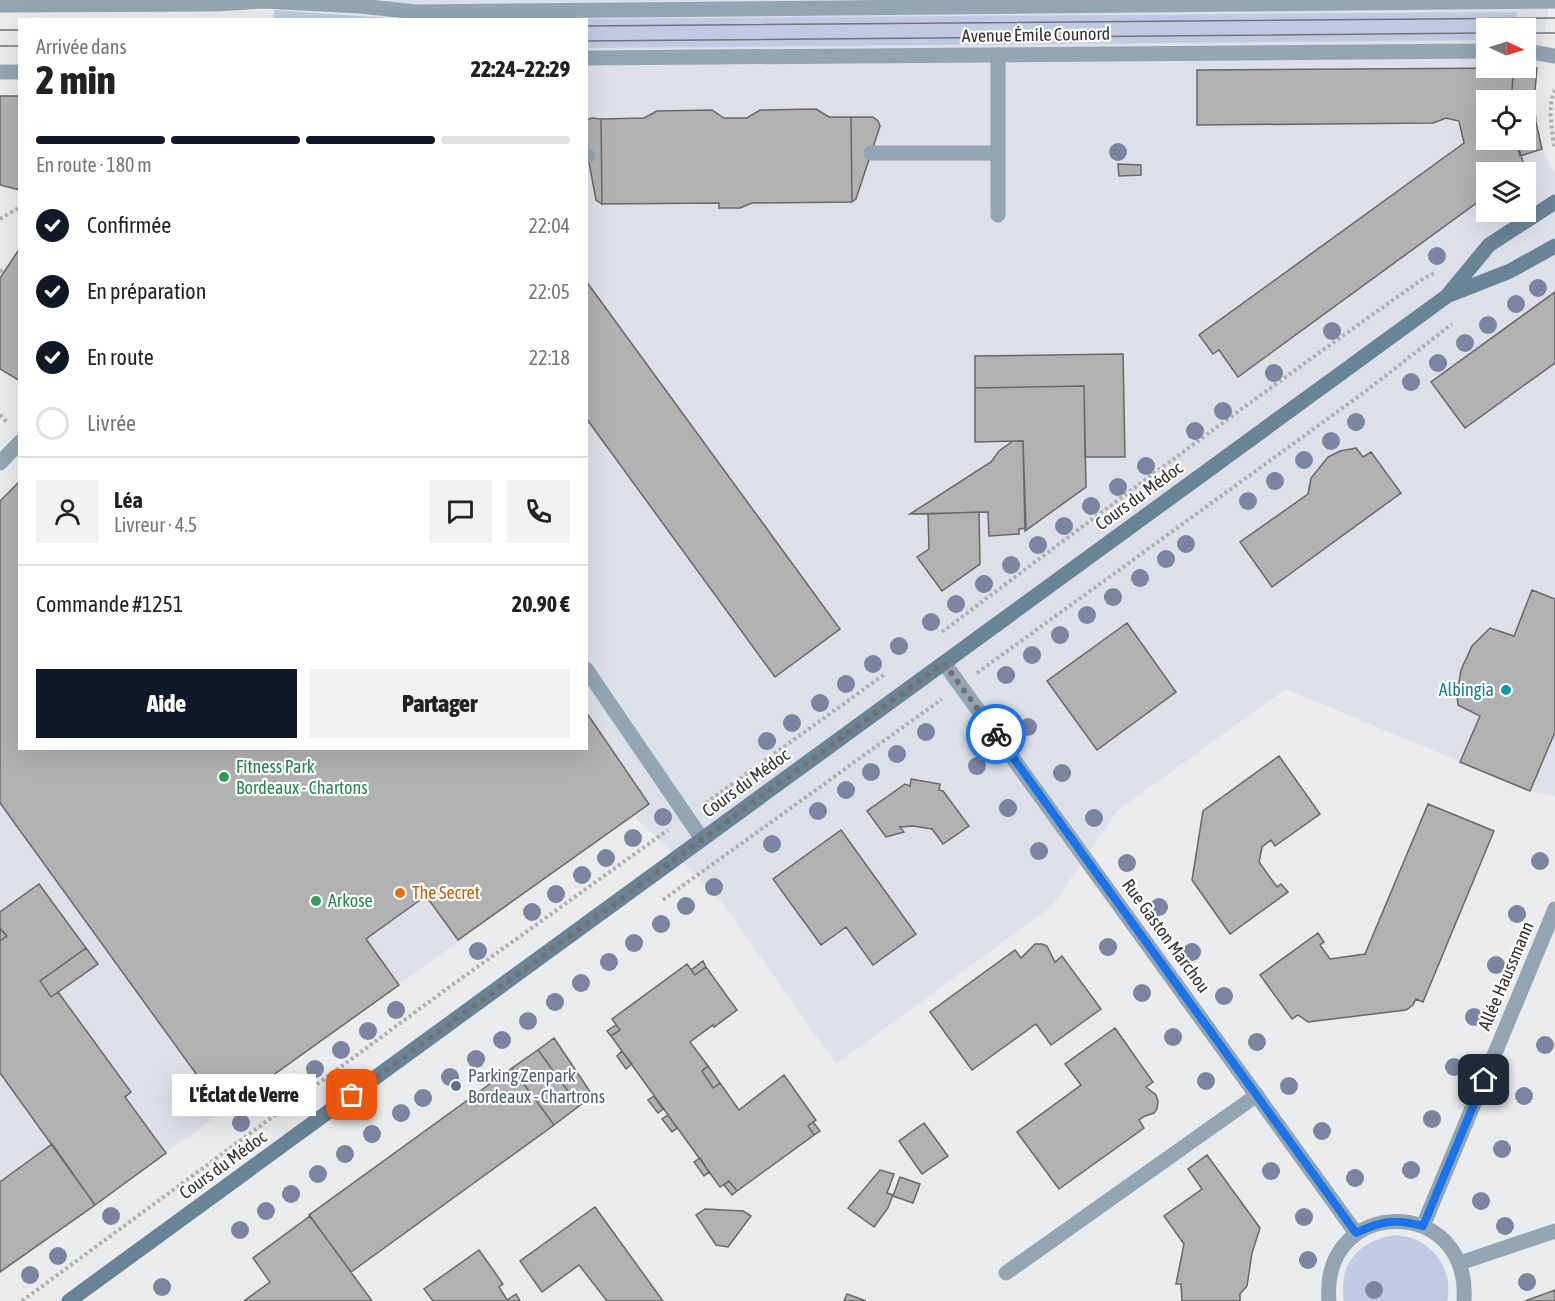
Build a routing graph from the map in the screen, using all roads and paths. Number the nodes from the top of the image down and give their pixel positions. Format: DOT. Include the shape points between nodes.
graph roads {
  1 [pos="1521,1"];
  2 [pos="1555,1"];
  3 [pos="0,4"];
  4 [pos="719,4"];
  5 [pos="216,8"];
  6 [pos="1476,51"];
  7 [pos="1536,53"];
  8 [pos="998,55"];
  9 [pos="1555,56"];
  10 [pos="588,58"];
  11 [pos="0,72"];
  12 [pos="18,72"];
  13 [pos="1555,90"];
  14 [pos="1555,149"];
  15 [pos="871,153"];
  16 [pos="998,153"];
  17 [pos="1555,202"];
  18 [pos="18,208"];
  19 [pos="998,215"];
  20 [pos="0,219"];
  21 [pos="1555,246"];
  22 [pos="1442,269"];
  23 [pos="1447,296"];
  24 [pos="1459,318"];
  25 [pos="18,444"];
  26 [pos="0,463"];
  27 [pos="938,635"];
  28 [pos="944,663"];
  29 [pos="891,669"];
  30 [pos="588,672"];
  31 [pos="960,685"];
  32 [pos="687,816"];
  33 [pos="702,839"];
  34 [pos="655,906"];
  35 [pos="1555,909"];
  36 [pos="1257,1095"];
  37 [pos="1423,1226"];
  38 [pos="1555,1231"];
  39 [pos="1356,1233"];
  40 [pos="1460,1263"];
  41 [pos="1006,1273"];
  42 [pos="22,1301"];
  43 [pos="69,1301"];
  44 [pos="1329,1301"];
  45 [pos="1464,1301"];
  1 -- 2 [label="street, Avenue Émile Counord"];
  1 -- 4 [label="street, Avenue Émile Counord"];
  3 -- 5 [label="street, Avenue Émile Counord"];
  4 -- 5 [label="street, Avenue Émile Counord" via="417,12 263,1"];
  6 -- 8 [label="street, Avenue Émile Counord"];
  7 -- 9 [label="street"];
  8 -- 10 [label="street, Avenue Émile Counord"];
  8 -- 16 [label="street"];
  11 -- 12 [label="street"];
  13 -- 14 [label="path" via="1551,97"];
  15 -- 16 [label="street"];
  16 -- 19 [label="street"];
  17 -- 23 [label="main road, Cours du Médoc" via="1489,245"];
  18 -- 20 [label="path"];
  21 -- 23 [label="main road, Cours du Médoc" via="1510,271"];
  22 -- 27 [label="path" via="1186,448"];
  23 -- 28 [label="main road, Cours du Médoc"];
  24 -- 31 [label="path" via="1366,391"];
  25 -- 26 [label="street"];
  28 -- 31 [label="street, Rue Gaston Marchou"];
  28 -- 33 [label="main road, Cours du Médoc"];
  29 -- 32 [label="path"];
  30 -- 32 [label="street"];
  31 -- 34 [label="path"];
  31 -- 36 [label="street, Rue Gaston Marchou"];
  32 -- 33 [label="street"];
  32 -- 42 [label="path"];
  33 -- 43 [label="main road, Cours du Médoc"];
  35 -- 37 [label="street, Allée Haussmann"];
  36 -- 39 [label="street, Rue Gaston Marchou"];
  36 -- 41 [label="street"];
  37 -- 39 [label="street" via="1401,1220 1377,1223"];
  37 -- 40 [label="street" via="1439,1234"];
  38 -- 40 [label="street"];
  39 -- 44 [label="street" via="1332,1265"];
  40 -- 45 [label="street"];
}
